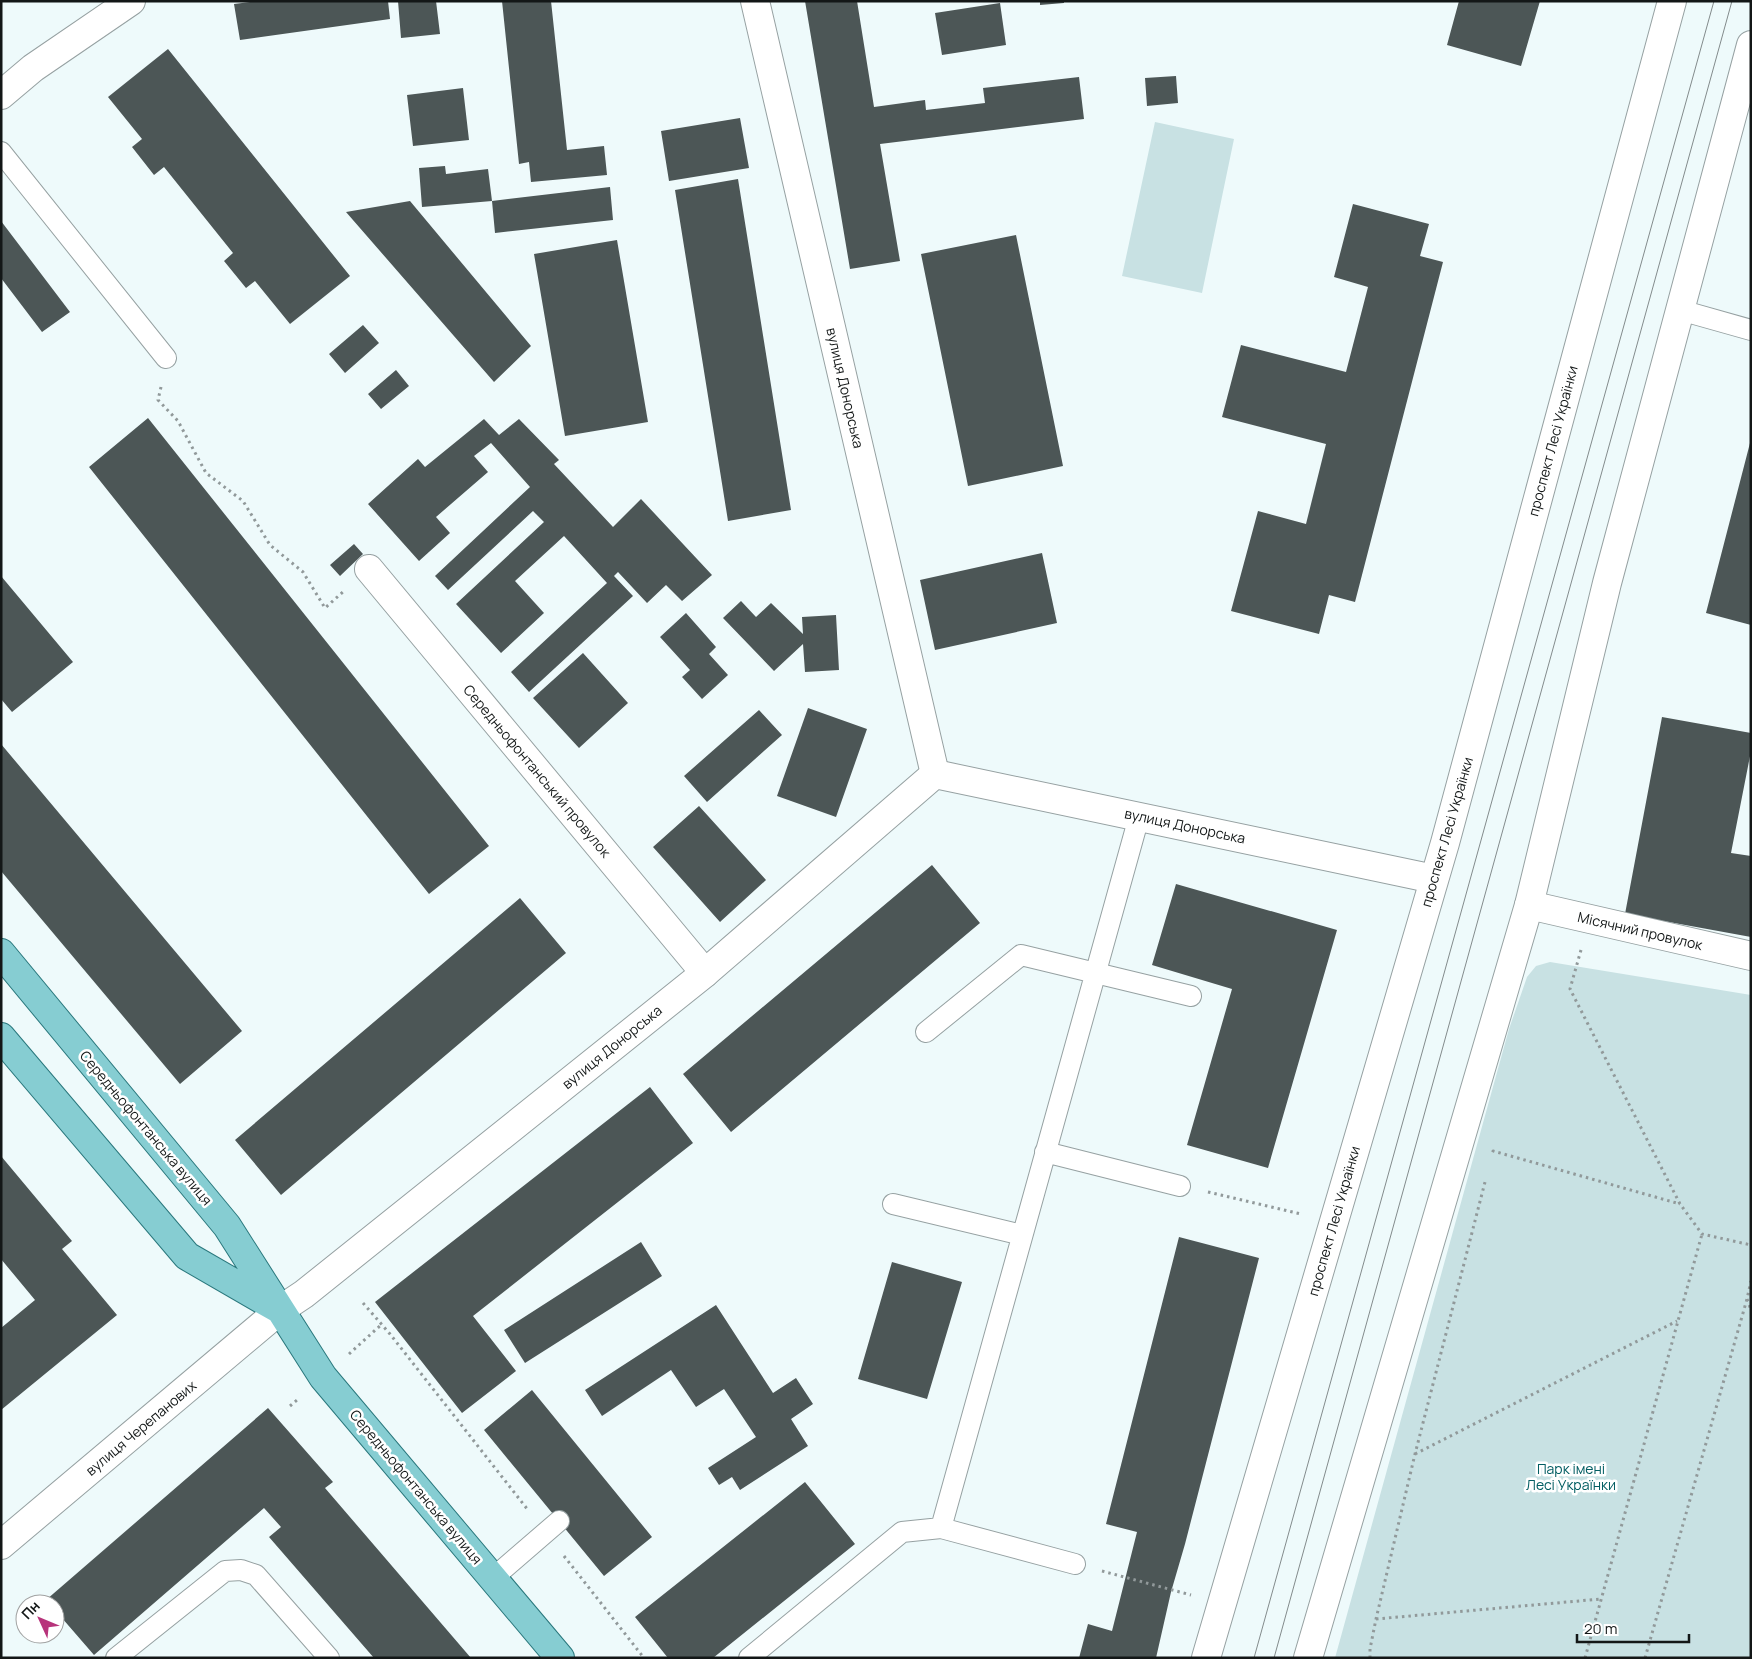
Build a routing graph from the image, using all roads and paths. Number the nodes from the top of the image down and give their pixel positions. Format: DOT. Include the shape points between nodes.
graph roads {
  1 [pos="131,1"];
  2 [pos="755,1"];
  3 [pos="1672,1"];
  4 [pos="1751,46"];
  5 [pos="1,95"];
  6 [pos="1,152"];
  7 [pos="1680,310"];
  8 [pos="1751,330"];
  9 [pos="166,358"];
  10 [pos="369,569"];
  11 [pos="935,774"];
  12 [pos="1139,817"];
  13 [pos="1434,879"];
  14 [pos="1529,905"];
  15 [pos="1590,919"];
  16 [pos="1,953"];
  17 [pos="1751,956"];
  18 [pos="705,973"];
  19 [pos="1095,973"];
  20 [pos="1191,996"];
  21 [pos="926,1032"];
  22 [pos="1,1037"];
  23 [pos="1045,1152"];
  24 [pos="1491,1160"];
  25 [pos="1486,1179"];
  26 [pos="1180,1186"];
  27 [pos="893,1204"];
  28 [pos="1680,1204"];
  29 [pos="1305,1215"];
  30 [pos="1702,1234"];
  31 [pos="1022,1235"];
  32 [pos="1751,1245"];
  33 [pos="1751,1281"];
  34 [pos="1747,1299"];
  35 [pos="363,1303"];
  36 [pos="280,1310"];
  37 [pos="1751,1310"];
  38 [pos="1678,1321"];
  39 [pos="1415,1454"];
  40 [pos="552,1527"];
  41 [pos="941,1528"];
  42 [pos="1,1545"];
  43 [pos="1075,1564"];
  44 [pos="493,1578"];
  45 [pos="1192,1595"];
  46 [pos="1601,1599"];
  47 [pos="1376,1619"];
  48 [pos="116,1658"];
  49 [pos="329,1658"];
  50 [pos="560,1658"];
  51 [pos="644,1658"];
  52 [pos="749,1658"];
  53 [pos="1206,1658"];
  54 [pos="1308,1658"];
  55 [pos="1370,1658"];
  56 [pos="1584,1658"];
  57 [pos="1646,1658"];
  1 -- 5 [label="street" via="33,68"];
  2 -- 11 [label="street, вулиця Донорська"];
  3 -- 13 [label="street, проспект Лесі Українки"];
  4 -- 7 [label="street"];
  6 -- 9 [label="lane"];
  7 -- 8 [label="lane"];
  7 -- 14 [label="street" via="1607,583"];
  9 -- 10 [label="path" via="158,400 178,421 206,473 244,501 270,545 303,572 325,608"];
  10 -- 18 [label="street, Середньофонтанський провулок"];
  11 -- 12 [label="street, вулиця Донорська"];
  11 -- 18 [label="street, вулиця Донорська"];
  12 -- 13 [label="street, вулиця Донорська"];
  12 -- 19 [label="lane"];
  13 -- 53 [label="street, проспект Лесі Українки"];
  14 -- 15 [label="street, Місячний провулок"];
  14 -- 54 [label="street"];
  15 -- 17 [label="street, Місячний провулок"];
  15 -- 28 [label="path" via="1570,989"];
  16 -- 36 [label="main road, Середньофонтанська вулиця" via="227,1226"];
  18 -- 36 [label="street, вулиця Донорська"];
  19 -- 20 [label="lane"];
  19 -- 21 [label="lane" via="1021,955"];
  19 -- 23 [label="lane"];
  22 -- 36 [label="main road, Середньофонтанська вулиця" via="187,1256"];
  23 -- 26 [label="lane"];
  23 -- 31 [label="lane"];
  24 -- 28 [label="path" via="1493,1151"];
  25 -- 39 [label="path"];
  26 -- 29 [label="path"];
  27 -- 31 [label="lane"];
  28 -- 30 [label="path"];
  30 -- 32 [label="path"];
  30 -- 38 [label="path"];
  31 -- 41 [label="lane"];
  33 -- 34 [label="path"];
  34 -- 37 [label="path"];
  34 -- 57 [label="path"];
  35 -- 40 [label="path"];
  36 -- 42 [label="street, вулиця Черепанових"];
  36 -- 44 [label="main road, Середньофонтанська вулиця" via="323,1377"];
  38 -- 39 [label="path"];
  38 -- 46 [label="path"];
  39 -- 47 [label="path"];
  40 -- 44 [label="lane"];
  40 -- 51 [label="path"];
  41 -- 43 [label="lane"];
  41 -- 52 [label="lane" via="902,1532"];
  43 -- 45 [label="path"];
  44 -- 50 [label="main road, Середньофонтанська вулиця"];
  46 -- 47 [label="path"];
  46 -- 56 [label="path"];
  47 -- 55 [label="path"];
  48 -- 49 [label="lane" via="225,1571 241,1570 256,1575"];
}
